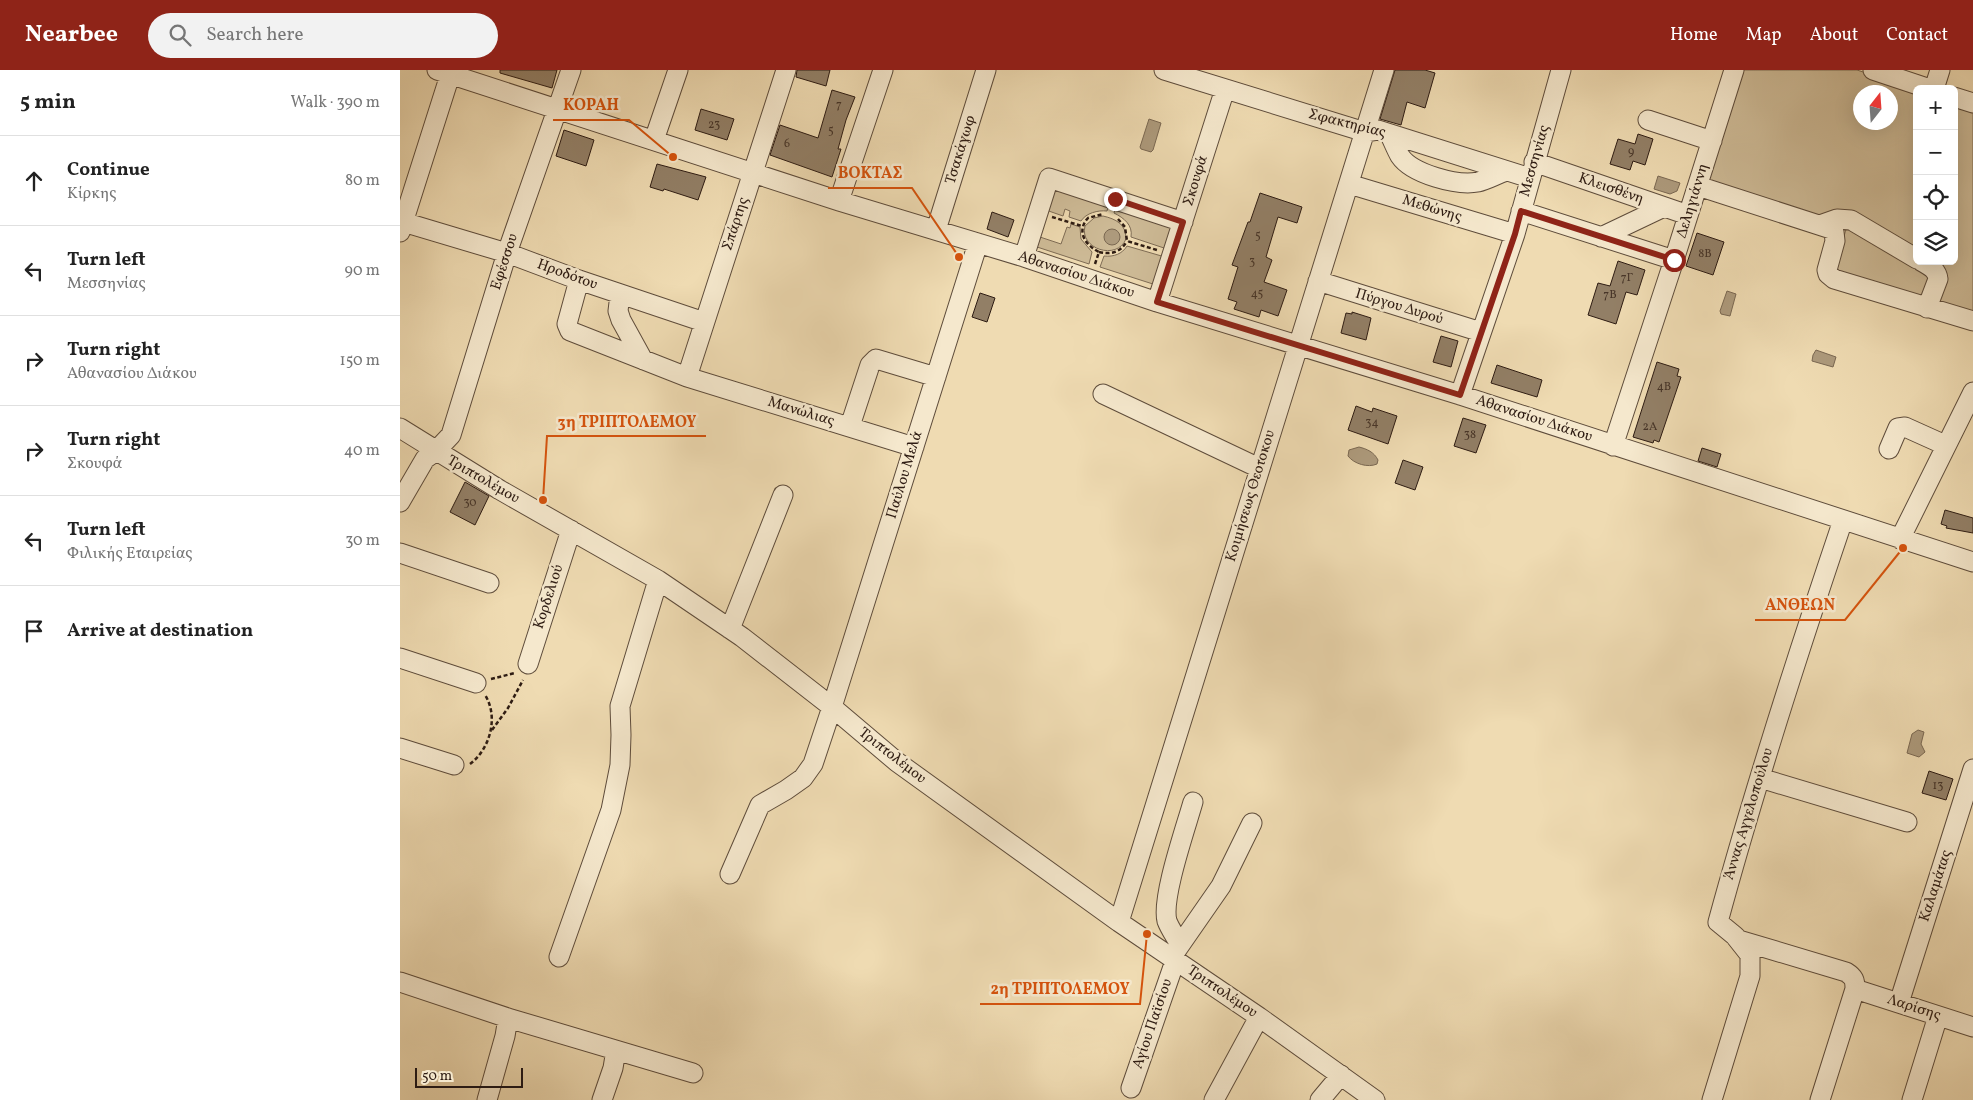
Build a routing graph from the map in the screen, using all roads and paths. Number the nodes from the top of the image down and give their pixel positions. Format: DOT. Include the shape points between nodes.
graph roads {
  1 [pos="571,70"];
  2 [pos="678,70"];
  3 [pos="786,70"];
  4 [pos="884,70"];
  5 [pos="986,70"];
  6 [pos="1164,70"];
  7 [pos="1384,70"];
  8 [pos="1562,70"];
  9 [pos="1734,70"];
  10 [pos="1940,70"];
  11 [pos="1882,71"];
  12 [pos="443,72"];
  13 [pos="1921,85"];
  14 [pos="1934,85"];
  15 [pos="1225,89"];
  16 [pos="1958,98"];
  17 [pos="1973,103"];
  18 [pos="557,110"];
  19 [pos="1648,120"];
  20 [pos="1365,132"];
  21 [pos="1390,135"];
  22 [pos="654,140"];
  23 [pos="1712,141"];
  24 [pos="1532,170"];
  25 [pos="1506,171"];
  26 [pos="752,174"];
  27 [pos="1349,184"];
  28 [pos="1698,186"];
  29 [pos="839,201"];
  30 [pos="1664,207"];
  31 [pos="1521,211"];
  32 [pos="1038,212"];
  33 [pos="1109,215"];
  34 [pos="1688,215"];
  35 [pos="1116,217"];
  36 [pos="1183,222"];
  37 [pos="401,225"];
  38 [pos="1820,225"];
  39 [pos="1082,226"];
  40 [pos="936,230"];
  41 [pos="1515,234"];
  42 [pos="1601,237"];
  43 [pos="1127,241"];
  44 [pos="978,243"];
  45 [pos="1099,252"];
  46 [pos="507,253"];
  47 [pos="1172,255"];
  48 [pos="1913,256"];
  49 [pos="1024,257"];
  50 [pos="1674,260"];
  51 [pos="1928,265"];
  52 [pos="1090,279"];
  53 [pos="579,280"];
  54 [pos="1318,282"];
  55 [pos="620,294"];
  56 [pos="1157,302"];
  57 [pos="1927,308"];
  58 [pos="1973,321"];
  59 [pos="704,322"];
  60 [pos="1480,332"];
  61 [pos="1299,344"];
  62 [pos="642,360"];
  63 [pos="687,377"];
  64 [pos="936,377"];
  65 [pos="1973,392"];
  66 [pos="1103,394"];
  67 [pos="1460,395"];
  68 [pos="850,426"];
  69 [pos="400,428"];
  70 [pos="1945,445"];
  71 [pos="1613,446"];
  72 [pos="914,447"];
  73 [pos="1889,449"];
  74 [pos="435,452"];
  75 [pos="1260,468"];
  76 [pos="782,495"];
  77 [pos="400,502"];
  78 [pos="1843,520"];
  79 [pos="571,530"];
  80 [pos="1900,538"];
  81 [pos="400,554"];
  82 [pos="1973,562"];
  83 [pos="658,580"];
  84 [pos="489,582"];
  85 [pos="730,629"];
  86 [pos="400,658"];
  87 [pos="528,664"];
  88 [pos="476,683"];
  89 [pos="832,707"];
  90 [pos="492,730"];
  91 [pos="400,748"];
  92 [pos="454,765"];
  93 [pos="1973,772"];
  94 [pos="1760,778"];
  95 [pos="1193,802"];
  96 [pos="1907,822"];
  97 [pos="1252,823"];
  98 [pos="730,874"];
  99 [pos="1118,922"];
  100 [pos="1738,940"];
  101 [pos="1176,954"];
  102 [pos="560,957"];
  103 [pos="400,982"];
  104 [pos="1855,990"];
  105 [pos="1899,1003"];
  106 [pos="1938,1016"];
  107 [pos="1259,1017"];
  108 [pos="508,1018"];
  109 [pos="1973,1027"];
  110 [pos="616,1050"];
  111 [pos="693,1073"];
  112 [pos="1341,1075"];
  113 [pos="1131,1088"];
  114 [pos="487,1100"];
  115 [pos="602,1100"];
  116 [pos="1214,1100"];
  117 [pos="1320,1100"];
  118 [pos="1375,1100"];
  119 [pos="1712,1100"];
  120 [pos="1820,1100"];
  121 [pos="1912,1100"];
  1 -- 18 [label="street, Εφέσσου"];
  2 -- 22 [label="street"];
  3 -- 26 [label="street, Σπάρτης"];
  4 -- 29 [label="street"];
  5 -- 40 [label="street, Τσακάγωφ"];
  6 -- 15 [label="street, Σφακτηρίας"];
  7 -- 20 [label="street, Κοιμήσεως Θεοτοκου"];
  8 -- 24 [label="street, Μεσσηνίας"];
  9 -- 23 [label="street, Δεληγιάννη"];
  10 -- 14 [label="street"];
  11 -- 13 [label="street"];
  12 -- 18 [label="street, Αθανασίου Διάκου"];
  12 -- 37 [label="street"];
  15 -- 20 [label="street, Σφακτηρίας"];
  15 -- 36 [label="street, Σκουφά"];
  16 -- 17 [label="street"];
  18 -- 22 [label="street, Αθανασίου Διάκου"];
  18 -- 46 [label="street, Εφέσσου"];
  19 -- 23 [label="street"];
  20 -- 21 [label="street, Σφακτηρίας" via="1378,130"];
  20 -- 27 [label="street, Κοιμήσεως Θεοτοκου"];
  21 -- 25 [label="street, Σφακτηρίας"];
  21 -- 25 [label="street" via="1400,156 1410,166 1430,175 1459,182 1478,182"];
  22 -- 26 [label="street, Αθανασίου Διάκου"];
  23 -- 28 [label="street, Δεληγιάννη"];
  24 -- 25 [label="street, Σφακτηρίας"];
  24 -- 30 [label="street, Κλεισθένη"];
  24 -- 31 [label="street, Μεσσηνίας"];
  26 -- 29 [label="street, Αθανασίου Διάκου"];
  26 -- 59 [label="street, Σπάρτης"];
  27 -- 41 [label="street, Μεθώνης"];
  27 -- 54 [label="street, Κοιμήσεως Θεοτοκου"];
  28 -- 34 [label="street, Δεληγιάννη"];
  28 -- 38 [label="street"];
  29 -- 40 [label="street, Αθανασίου Διάκου"];
  30 -- 34 [label="street, Κλεισθένη"];
  30 -- 42 [label="street"];
  31 -- 41 [label="street, Μεσσηνίας"];
  31 -- 42 [label="street"];
  32 -- 36 [label="street" via="1049,178"];
  32 -- 39 [label="path"];
  32 -- 49 [label="street"];
  33 -- 39 [label="path" via="1091,216"];
  34 -- 50 [label="street, Δεληγιάννη"];
  35 -- 43 [label="path" via="1125,227"];
  36 -- 47 [label="street, Σκουφά"];
  37 -- 46 [label="street, Ηροδότου"];
  38 -- 48 [label="street" via="1837,219 1850,220"];
  38 -- 57 [label="street" via="1834,232 1835,241 1827,266 1831,278"];
  39 -- 45 [label="path" via="1084,240"];
  40 -- 44 [label="street, Αθανασίου Διάκου"];
  41 -- 60 [label="street, Μεσσηνίας"];
  42 -- 50 [label="street"];
  43 -- 45 [label="path" via="1118,251"];
  43 -- 47 [label="path"];
  44 -- 49 [label="street, Αθανασίου Διάκου"];
  44 -- 64 [label="street, Παύλου Μελά"];
  45 -- 52 [label="path"];
  46 -- 53 [label="street, Ηροδότου"];
  46 -- 74 [label="street, Εφέσσου" via="451,435"];
  47 -- 56 [label="street, Σκουφά"];
  49 -- 52 [label="street, Αθανασίου Διάκου"];
  50 -- 71 [label="street, Δεληγιάννη"];
  51 -- 57 [label="street" via="1934,268 1938,279"];
  52 -- 56 [label="street, Αθανασίου Διάκου"];
  53 -- 55 [label="street, Ηροδότου"];
  53 -- 62 [label="street, Μανώλιας" via="567,324 570,331"];
  54 -- 60 [label="street, Πύργου Δυρού"];
  54 -- 61 [label="street, Κοιμήσεως Θεοτοκου"];
  55 -- 59 [label="street, Ηροδότου"];
  55 -- 62 [label="street" via="618,311"];
  56 -- 61 [label="street, Αθανασίου Διάκου"];
  57 -- 58 [label="street"];
  59 -- 63 [label="street, Σπάρτης"];
  60 -- 67 [label="street, Μεσσηνίας"];
  61 -- 67 [label="street, Αθανασίου Διάκου"];
  61 -- 75 [label="street, Κοιμήσεως Θεοτοκου"];
  62 -- 63 [label="street, Μανώλιας"];
  63 -- 68 [label="street, Μανώλιας"];
  64 -- 68 [label="street" via="876,359 870,365"];
  64 -- 72 [label="street, Παύλου Μελά"];
  65 -- 70 [label="street"];
  66 -- 75 [label="street"];
  67 -- 71 [label="street, Αθανασίου Διάκου"];
  68 -- 72 [label="street, Μανώλιας"];
  69 -- 74 [label="street, Τριπτολέμου"];
  70 -- 73 [label="street" via="1900,427"];
  70 -- 80 [label="street"];
  71 -- 78 [label="street, Αθανασίου Διάκου"];
  72 -- 89 [label="street, Παύλου Μελά"];
  74 -- 77 [label="street, Εφέσσου" via="425,459"];
  74 -- 79 [label="street, Τριπτολέμου"];
  75 -- 99 [label="street, Κοιμήσεως Θεοτοκου"];
  76 -- 85 [label="street"];
  78 -- 80 [label="street, Αθανασίου Διάκου"];
  78 -- 94 [label="street, Άννας Αγγελοπούλου"];
  79 -- 83 [label="street, Τριπτολέμου"];
  79 -- 87 [label="street, Κορδελιού"];
  80 -- 82 [label="street, Αθανασίου Διάκου"];
  81 -- 84 [label="street"];
  83 -- 85 [label="street, Τριπτολέμου"];
  83 -- 102 [label="street" via="620,706 620,765 611,810"];
  85 -- 89 [label="street, Τριπτολέμου"];
  86 -- 88 [label="street"];
  87 -- 88 [label="path" via="519,672"];
  87 -- 90 [label="path" via="508,708"];
  88 -- 90 [label="path" via="491,708"];
  89 -- 98 [label="street, Παύλου Μελά" via="813,764 803,778 760,805"];
  89 -- 99 [label="street, Τριπτολέμου" via="897,762"];
  90 -- 92 [label="path" via="476,759 468,765"];
  91 -- 92 [label="street"];
  93 -- 105 [label="street, Καλαμάτας"];
  94 -- 96 [label="street"];
  94 -- 100 [label="street, Άννας Αγγελοπούλου" via="1718,922"];
  95 -- 101 [label="street" via="1168,892 1167,922"];
  97 -- 101 [label="street, Αγίου Παϊσίου" via="1221,886"];
  99 -- 101 [label="street, Τριπτολέμου"];
  100 -- 104 [label="street" via="1846,972 1855,980"];
  100 -- 119 [label="street, Άννας Αγγελοπούλου" via="1750,955 1750,976"];
  101 -- 107 [label="street, Τριπτολέμου"];
  101 -- 113 [label="street, Αγίου Παϊσίου"];
  103 -- 108 [label="street"];
  104 -- 105 [label="street, Λαρίσης"];
  104 -- 120 [label="street"];
  105 -- 106 [label="street, Λαρίσης"];
  106 -- 109 [label="street, Λαρίσης"];
  106 -- 121 [label="street"];
  107 -- 112 [label="street, Τριπτολέμου"];
  107 -- 116 [label="street"];
  108 -- 110 [label="street"];
  108 -- 114 [label="street"];
  110 -- 111 [label="street"];
  110 -- 115 [label="street"];
  112 -- 117 [label="street"];
  112 -- 118 [label="street, Τριπτολέμου"];
}
